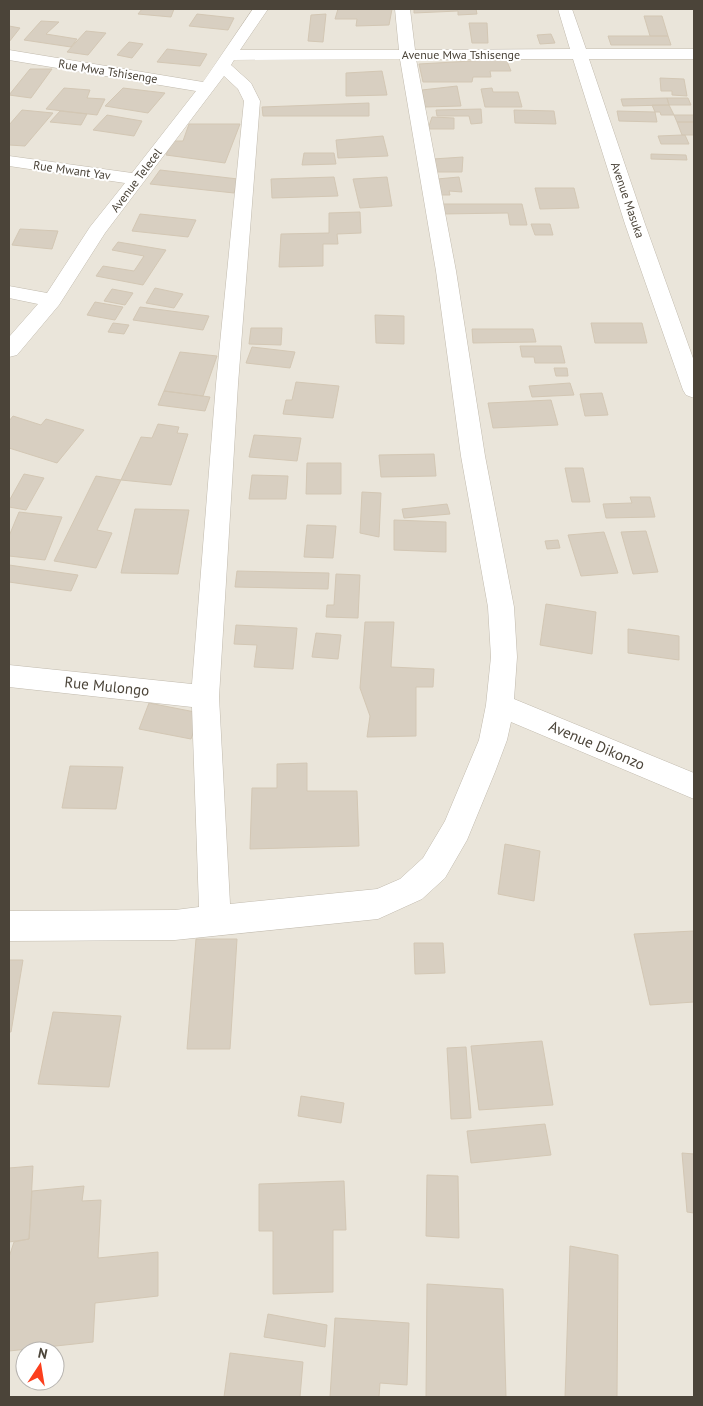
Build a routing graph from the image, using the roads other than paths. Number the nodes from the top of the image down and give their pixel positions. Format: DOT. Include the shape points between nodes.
graph roads {
  1 [pos="260,9"];
  2 [pos="402,9"];
  3 [pos="565,9"];
  4 [pos="578,53"];
  5 [pos="406,54"];
  6 [pos="694,54"];
  7 [pos="9,55"];
  8 [pos="225,60"];
  9 [pos="207,88"];
  10 [pos="9,161"];
  11 [pos="136,180"];
  12 [pos="9,292"];
  13 [pos="52,300"];
  14 [pos="9,350"];
  15 [pos="694,390"];
  16 [pos="9,676"];
  17 [pos="205,697"];
  18 [pos="500,705"];
  19 [pos="694,786"];
  20 [pos="216,922"];
  21 [pos="9,926"];
  1 -- 8 [label="street, Avenue Telecel"];
  2 -- 5 [label="street"];
  3 -- 4 [label="street, Avenue Masuka"];
  4 -- 5 [label="street, Avenue Mwa Tshisenge"];
  4 -- 6 [label="street, Avenue Mwa Tshisenge"];
  4 -- 15 [label="street, Avenue Masuka"];
  5 -- 8 [label="street, Avenue Mwa Tshisenge"];
  5 -- 18 [label="street" via="446,271 485,530 501,607 504,656"];
  7 -- 9 [label="street, Rue Mwa Tshisenge"];
  8 -- 9 [label="street, Avenue Telecel"];
  8 -- 17 [label="street" via="252,101"];
  9 -- 11 [label="street, Avenue Telecel"];
  10 -- 11 [label="street, Rue Mwant Yav"];
  11 -- 13 [label="street, Avenue Telecel" via="97,231"];
  12 -- 13 [label="street"];
  13 -- 14 [label="street, Avenue Telecel"];
  16 -- 17 [label="street, Rue Mulongo"];
  17 -- 20 [label="street"];
  18 -- 19 [label="street, Avenue Dikonzo"];
  18 -- 20 [label="street" via="493,740 460,822 444,853 424,879 378,904"];
  20 -- 21 [label="street" via="143,926"];
}
